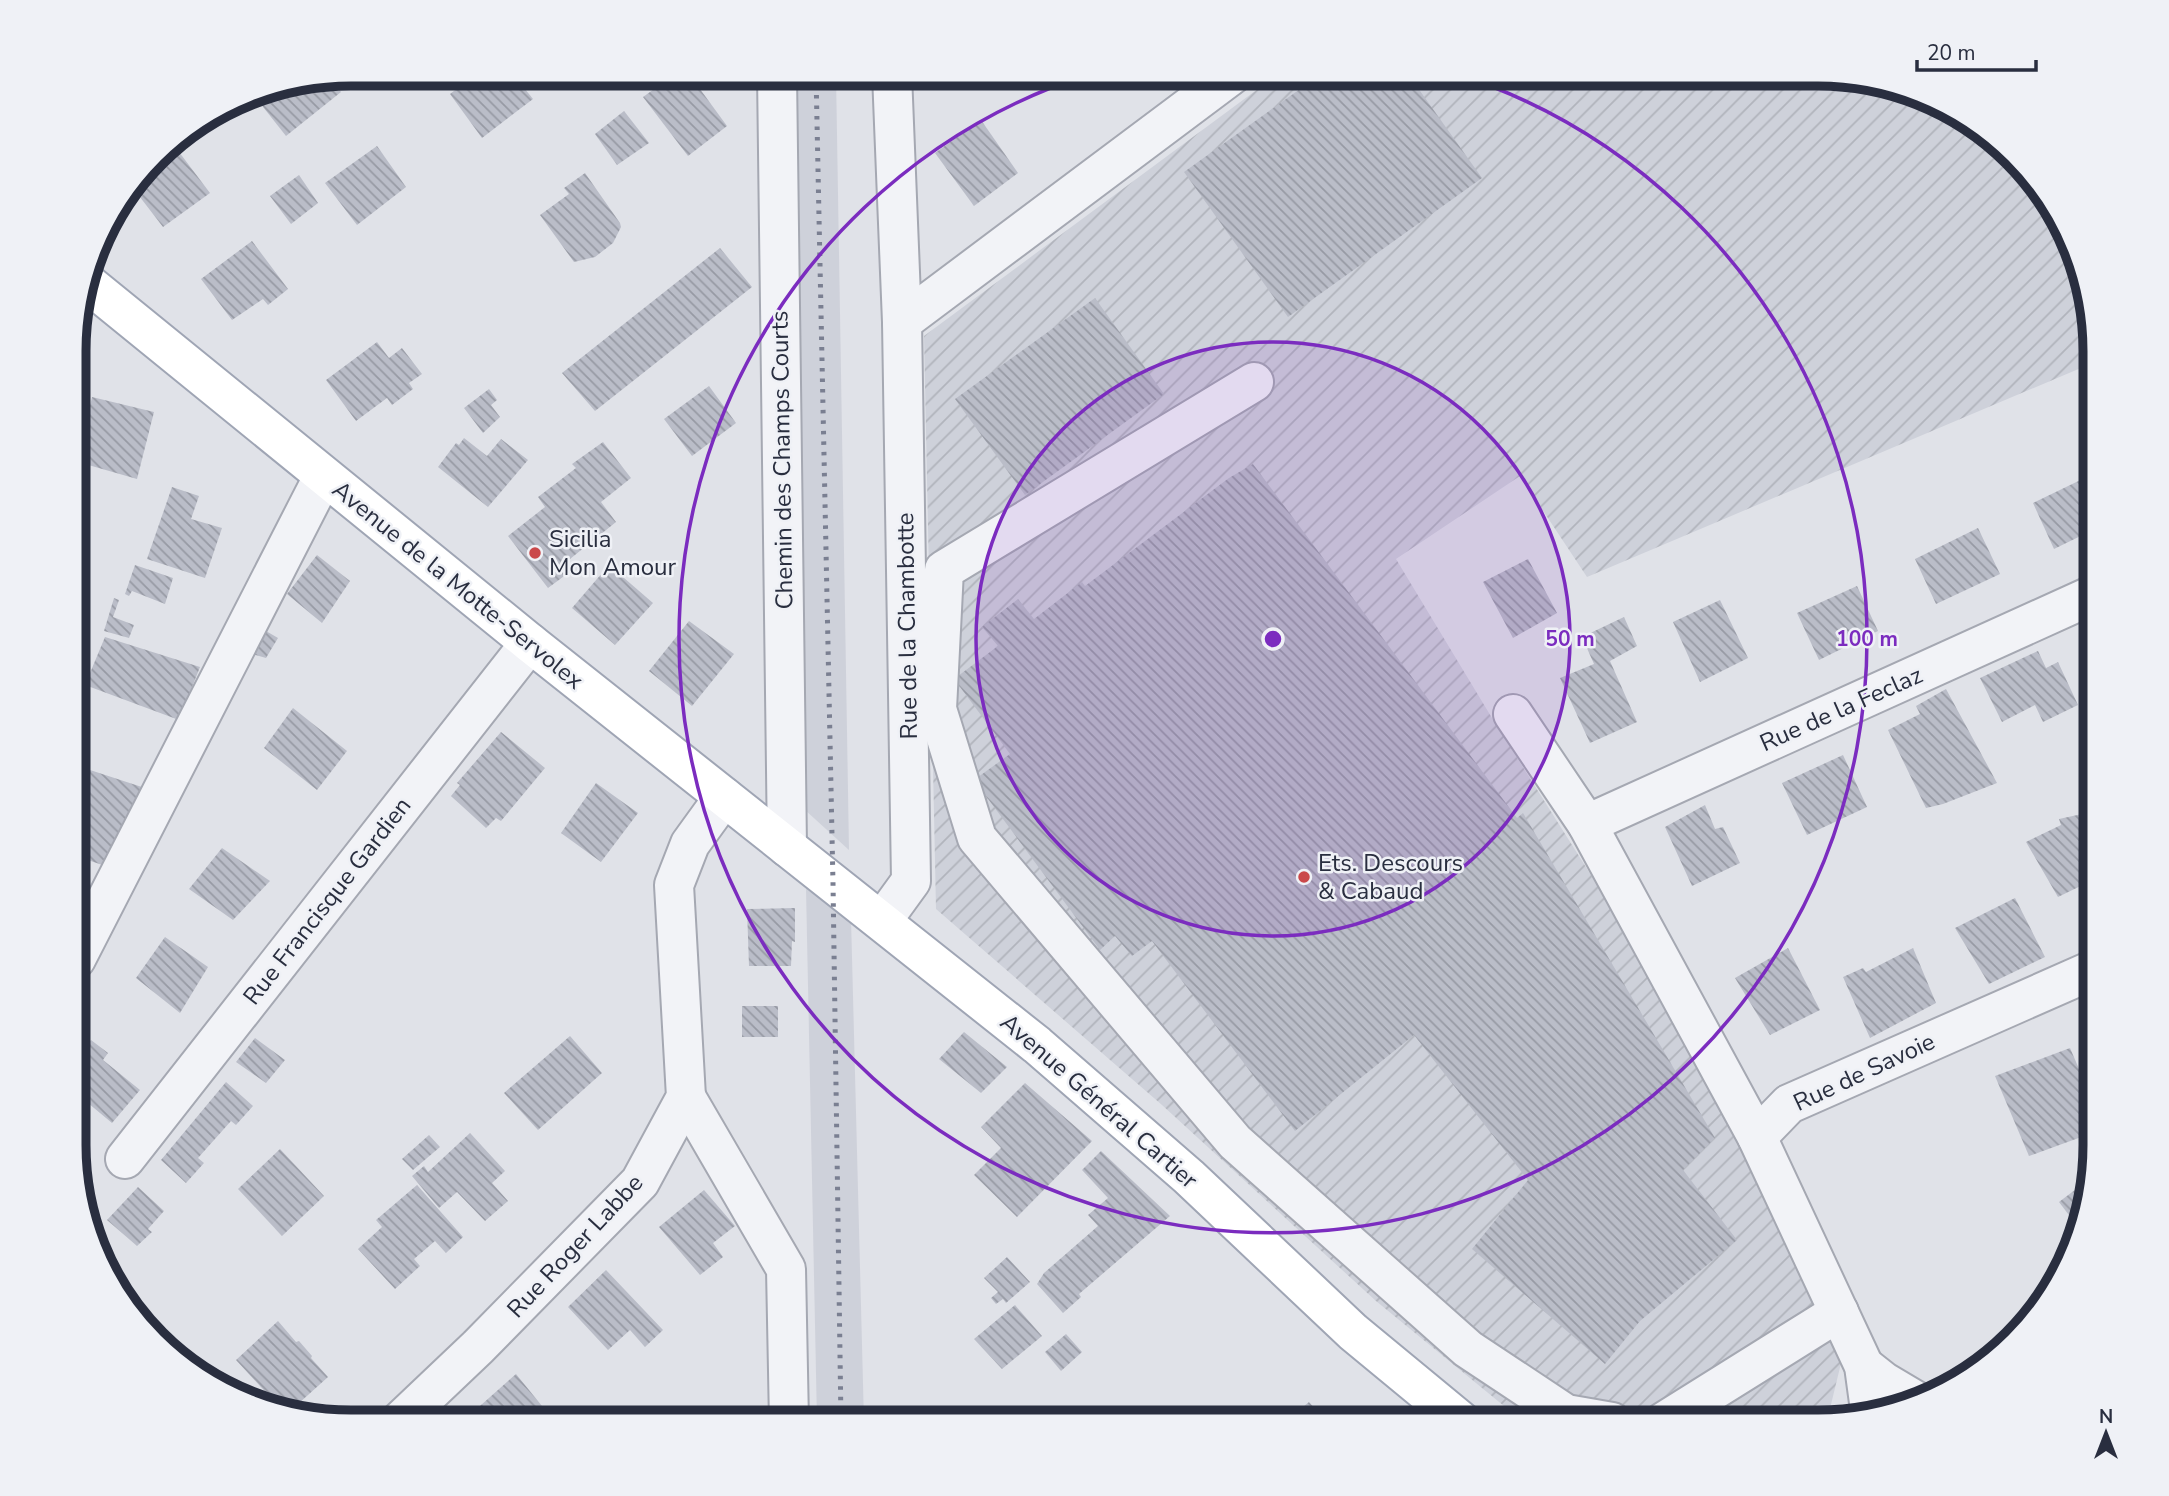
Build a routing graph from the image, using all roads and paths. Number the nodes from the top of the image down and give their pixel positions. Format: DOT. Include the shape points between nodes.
graph roads {
  1 [pos="777,86"];
  2 [pos="892,86"];
  3 [pos="1217,86"];
  4 [pos="94,288"];
  5 [pos="902,323"];
  6 [pos="1254,382"];
  7 [pos="323,477"];
  8 [pos="2083,599"];
  9 [pos="530,643"];
  10 [pos="1513,714"];
  11 [pos="724,797"];
  12 [pos="1587,824"];
  13 [pos="787,847"];
  14 [pos="833,883"];
  15 [pos="882,921"];
  16 [pos="86,939"];
  17 [pos="2083,974"];
  18 [pos="686,1097"];
  19 [pos="1758,1137"];
  20 [pos="125,1159"];
  21 [pos="1839,1312"];
  22 [pos="1353,1332"];
  23 [pos="1864,1366"];
  24 [pos="1906,1395"];
  25 [pos="1869,1405"];
  26 [pos="1854,1408"];
  27 [pos="412,1410"];
  28 [pos="789,1410"];
  29 [pos="1418,1410"];
  30 [pos="1447,1410"];
  31 [pos="1560,1410"];
  32 [pos="1683,1410"];
  1 -- 13 [label="street, Chemin des Champs Courts"];
  2 -- 5 [label="street, Rue de la Chambotte"];
  3 -- 5 [label="street"];
  4 -- 7 [label="main road, Avenue de la Motte-Servolex"];
  5 -- 15 [label="street, Rue de la Chambotte" via="911,881"];
  6 -- 31 [label="street" via="944,570 936,709 977,838 1235,1142 1468,1349"];
  7 -- 9 [label="main road, Avenue de la Motte-Servolex"];
  7 -- 16 [label="street"];
  8 -- 12 [label="street, Rue de la Feclaz"];
  9 -- 11 [label="main road, Avenue de la Motte-Servolex"];
  9 -- 20 [label="street, Rue Francisque Gardien"];
  10 -- 12 [label="street"];
  11 -- 13 [label="main road, Avenue de la Motte-Servolex"];
  11 -- 18 [label="street" via="690,844 674,885"];
  12 -- 19 [label="street"];
  13 -- 14 [label="main road, Avenue de la Motte-Servolex"];
  14 -- 15 [label="main road, Avenue Général Cartier"];
  15 -- 22 [label="main road, Avenue Général Cartier" via="1169,1159"];
  17 -- 19 [label="street, Rue de Savoie" via="1789,1104"];
  18 -- 27 [label="street, Rue Roger Labbe" via="640,1182"];
  18 -- 28 [label="street" via="786,1269"];
  19 -- 21 [label="street"];
  21 -- 23 [label="street"];
  21 -- 32 [label="street"];
  22 -- 29 [label="main road, Avenue Général Cartier"];
  22 -- 30 [label="main road, Avenue Général Cartier"];
  23 -- 24 [label="street"];
  23 -- 25 [label="street"];
  23 -- 26 [label="street"];
}
